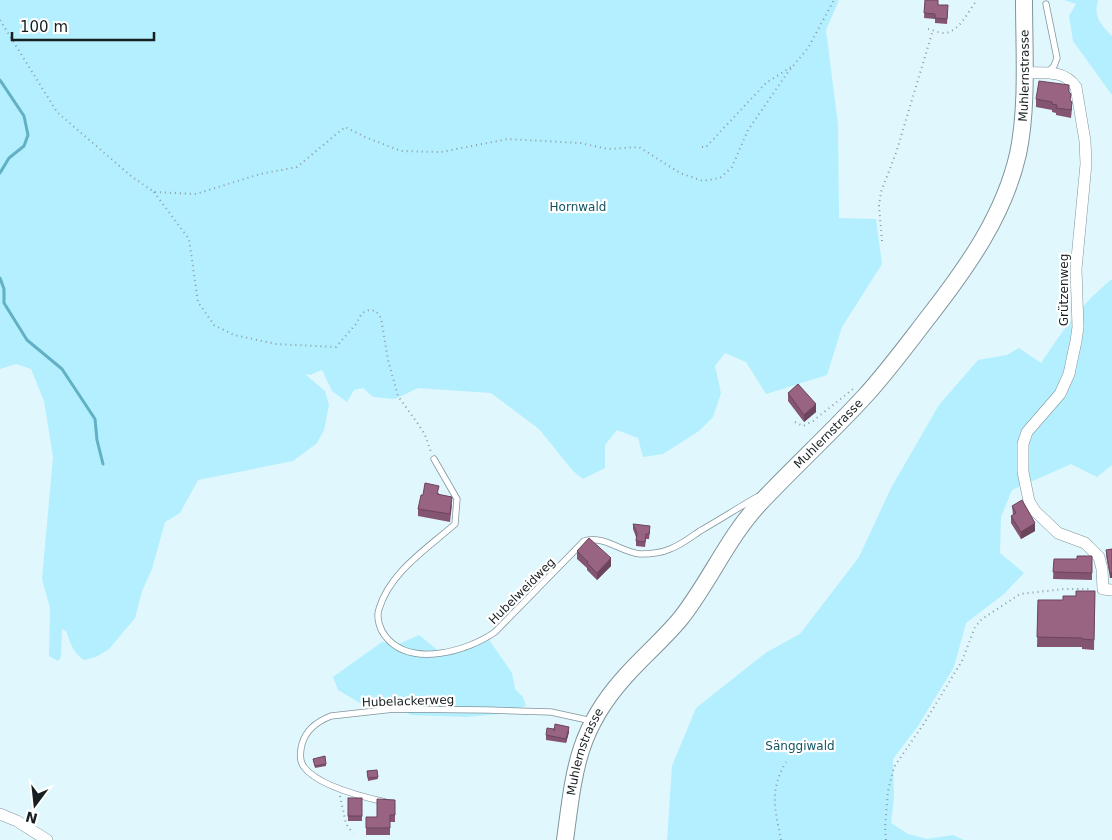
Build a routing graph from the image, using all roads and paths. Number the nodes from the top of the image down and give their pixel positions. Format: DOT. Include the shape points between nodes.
graph roads {
  1 [pos="834,0"];
  2 [pos="977,0"];
  3 [pos="1024,0"];
  4 [pos="1046,4"];
  5 [pos="0,20"];
  6 [pos="928,29"];
  7 [pos="933,30"];
  8 [pos="793,66"];
  9 [pos="1024,72"];
  10 [pos="1047,73"];
  11 [pos="702,147"];
  12 [pos="154,192"];
  13 [pos="882,241"];
  14 [pos="856,387"];
  15 [pos="795,422"];
  16 [pos="434,459"];
  17 [pos="778,485"];
  18 [pos="1108,590"];
  19 [pos="592,721"];
  20 [pos="786,762"];
  21 [pos="338,789"];
  22 [pos="386,802"];
  23 [pos="0,814"];
  24 [pos="353,833"];
  25 [pos="47,840"];
  26 [pos="565,840"];
  27 [pos="781,840"];
  28 [pos="886,840"];
  1 -- 8 [label="path" via="808,48"];
  2 -- 7 [label="path" via="951,32"];
  3 -- 9 [label="street, Muhlernstrasse"];
  4 -- 10 [label="lane" via="1057,58"];
  5 -- 12 [label="path" via="56,112"];
  6 -- 7 [label="path"];
  7 -- 13 [label="path" via="881,192"];
  8 -- 11 [label="path" via="766,83 706,147"];
  8 -- 12 [label="path" via="748,130 732,167 720,178 703,181 680,173 639,147 608,149 580,143 508,139 441,152 401,151 344,127 297,167 260,174 196,194"];
  9 -- 10 [label="street, Grützenweg"];
  9 -- 17 [label="street, Muhlernstrasse" via="1022,130 1015,164 997,212 976,252 866,396"];
  10 -- 18 [label="street, Grützenweg" via="1066,76 1076,87 1085,141 1086,164 1076,269 1078,327 1069,374 1060,394 1027,432 1023,444 1023,472 1029,502 1035,511 1058,533 1085,543 1098,557"];
  12 -- 16 [label="path" via="189,239 198,302 214,325 234,335 276,344 336,347 362,314 376,311 382,318 388,360 398,396 425,435"];
  14 -- 15 [label="path" via="813,421 803,426"];
  16 -- 17 [label="lane, Hubelweidweg" via="457,499 455,524 408,564 382,599 378,612 378,621 390,643 404,651 422,654 468,647 495,632 584,541 606,542 633,553 660,553"];
  17 -- 19 [label="street, Muhlernstrasse" via="742,526 680,619 624,677"];
  18 -- 28 [label="path" via="1064,589 1020,594 982,618 975,627 962,661 924,725 894,767 888,791"];
  19 -- 21 [label="lane, Hubelackerweg" via="552,712 488,710 394,709 331,716 311,728 303,740 300,754 303,767"];
  19 -- 26 [label="street, Muhlernstrasse" via="578,757"];
  20 -- 27 [label="path" via="778,775 773,802"];
  21 -- 22 [label="lane, Hubelackerweg"];
  21 -- 24 [label="path" via="346,824"];
  23 -- 25 [label="street"];
}
